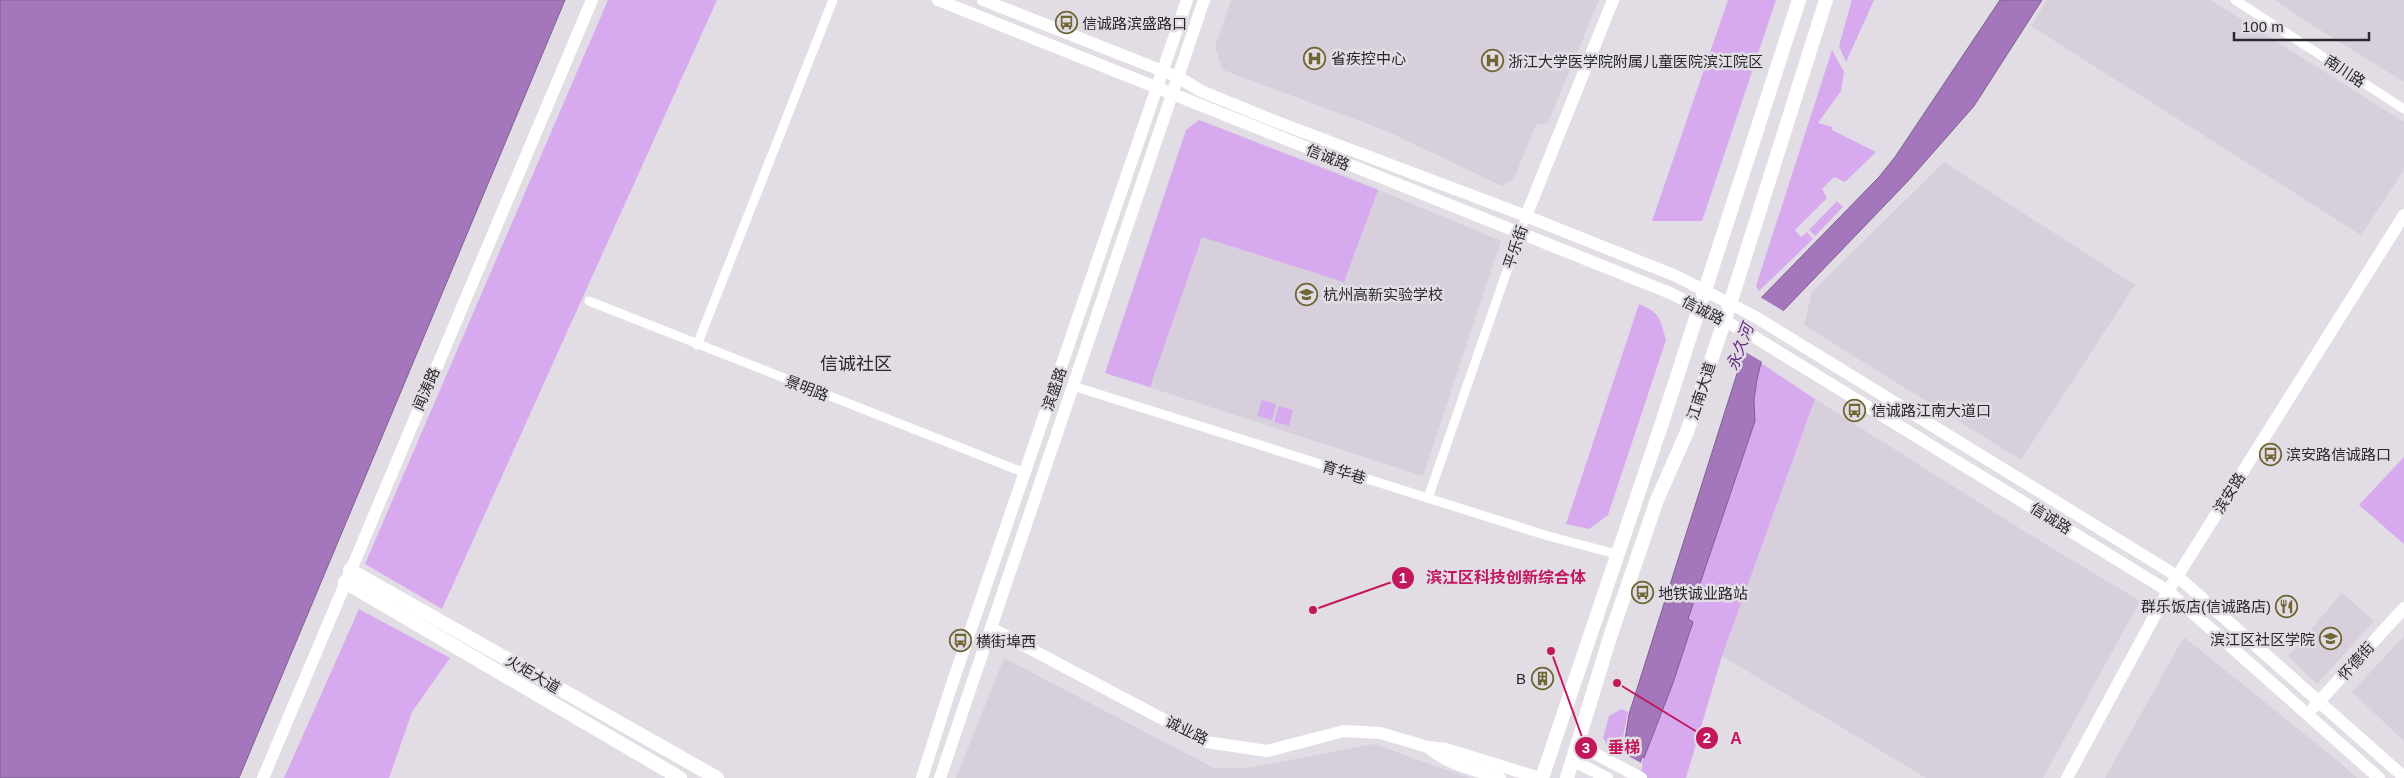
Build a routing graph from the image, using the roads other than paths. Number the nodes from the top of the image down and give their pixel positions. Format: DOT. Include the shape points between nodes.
graph roads {
  1 [pos="592,0"];
  2 [pos="833,0"];
  3 [pos="938,0"];
  4 [pos="982,0"];
  5 [pos="1187,0"];
  6 [pos="1204,0"];
  7 [pos="1613,0"];
  8 [pos="1799,0"];
  9 [pos="1826,0"];
  10 [pos="2236,0"];
  11 [pos="1162,71"];
  12 [pos="1178,77"];
  13 [pos="1157,88"];
  14 [pos="1172,94"];
  15 [pos="2404,109"];
  16 [pos="2404,215"];
  17 [pos="1526,216"];
  18 [pos="1519,234"];
  19 [pos="1703,290"];
  20 [pos="589,301"];
  21 [pos="1730,304"];
  22 [pos="1698,307"];
  23 [pos="1725,321"];
  24 [pos="697,345"];
  25 [pos="1073,386"];
  26 [pos="1025,473"];
  27 [pos="1428,498"];
  28 [pos="1616,554"];
  29 [pos="347,576"];
  30 [pos="2177,576"];
  31 [pos="2168,591"];
  32 [pos="2404,608"];
  33 [pos="991,628"];
  34 [pos="2320,701"];
  35 [pos="2308,714"];
  36 [pos="1577,744"];
  37 [pos="1428,747"];
  38 [pos="1572,760"];
  39 [pos="2404,777"];
  40 [pos="263,778"];
  41 [pos="680,778"];
  42 [pos="717,778"];
  43 [pos="922,778"];
  44 [pos="940,778"];
  45 [pos="1500,778"];
  46 [pos="1541,778"];
  47 [pos="1567,778"];
  48 [pos="1607,778"];
  49 [pos="1640,778"];
  50 [pos="2067,778"];
  51 [pos="2379,778"];
  1 -- 29 [label="main road, 闻涛路"];
  2 -- 24 [label="street"];
  3 -- 13 [label="main road, 信诚路"];
  4 -- 11 [label="main road, 信诚路"];
  5 -- 11 [label="main road, 滨盛路"];
  6 -- 12 [label="main road, 滨盛路"];
  7 -- 17 [label="main road, 平乐街"];
  8 -- 19 [label="main road, 江南大道"];
  9 -- 21 [label="main road, 江南大道"];
  10 -- 15 [label="street, 南川路"];
  11 -- 12 [label="main road, 信诚路"];
  11 -- 13 [label="main road, 滨盛路"];
  12 -- 14 [label="main road, 滨盛路"];
  12 -- 17 [label="main road, 信诚路" via="1201,91 1277,122"];
  13 -- 14 [label="main road, 信诚路"];
  13 -- 26 [label="main road, 滨盛路"];
  14 -- 18 [label="main road, 信诚路"];
  14 -- 25 [label="main road, 滨盛路"];
  16 -- 30 [label="main road, 滨安路"];
  17 -- 18 [label="street, 平乐街"];
  17 -- 19 [label="main road, 信诚路" via="1676,276"];
  18 -- 22 [label="main road, 信诚路"];
  18 -- 27 [label="street, 平乐街"];
  19 -- 21 [label="main road, 信诚路"];
  19 -- 22 [label="main road, 江南大道"];
  20 -- 24 [label="street, 景明路"];
  21 -- 23 [label="main road, 江南大道"];
  21 -- 30 [label="main road, 信诚路"];
  22 -- 23 [label="main road, 信诚路"];
  22 -- 28 [label="main road, 江南大道"];
  23 -- 31 [label="main road, 信诚路" via="1811,370"];
  23 -- 36 [label="main road, 江南大道" via="1687,432 1657,500"];
  24 -- 26 [label="street, 景明路"];
  25 -- 27 [label="street, 育华巷"];
  25 -- 33 [label="main road, 滨盛路"];
  26 -- 43 [label="main road, 滨盛路"];
  27 -- 28 [label="street, 育华巷"];
  28 -- 46 [label="main road, 江南大道"];
  29 -- 40 [label="main road, 闻涛路"];
  29 -- 41 [label="main road, 火炬大道"];
  29 -- 42 [label="main road, 火炬大道"];
  30 -- 31 [label="main road, 滨安路"];
  30 -- 34 [label="main road, 信诚路"];
  31 -- 35 [label="main road, 信诚路"];
  31 -- 50 [label="main road, 滨安路"];
  32 -- 34 [label="main road, 怀德街"];
  33 -- 37 [label="main road, 诚业路" via="1206,742 1267,751 1344,731 1380,733"];
  33 -- 44 [label="main road, 滨盛路"];
  34 -- 35 [label="main road, 怀德街"];
  34 -- 39 [label="main road, 信诚路"];
  35 -- 51 [label="main road, 信诚路"];
  36 -- 38 [label="main road, 江南大道"];
  36 -- 49 [label="main road"];
  37 -- 45 [label="main road, 诚业路" via="1463,766"];
  37 -- 46 [label="main road, 诚业路" via="1446,749"];
  38 -- 47 [label="main road, 江南大道"];
  38 -- 48 [label="main road"];
}
